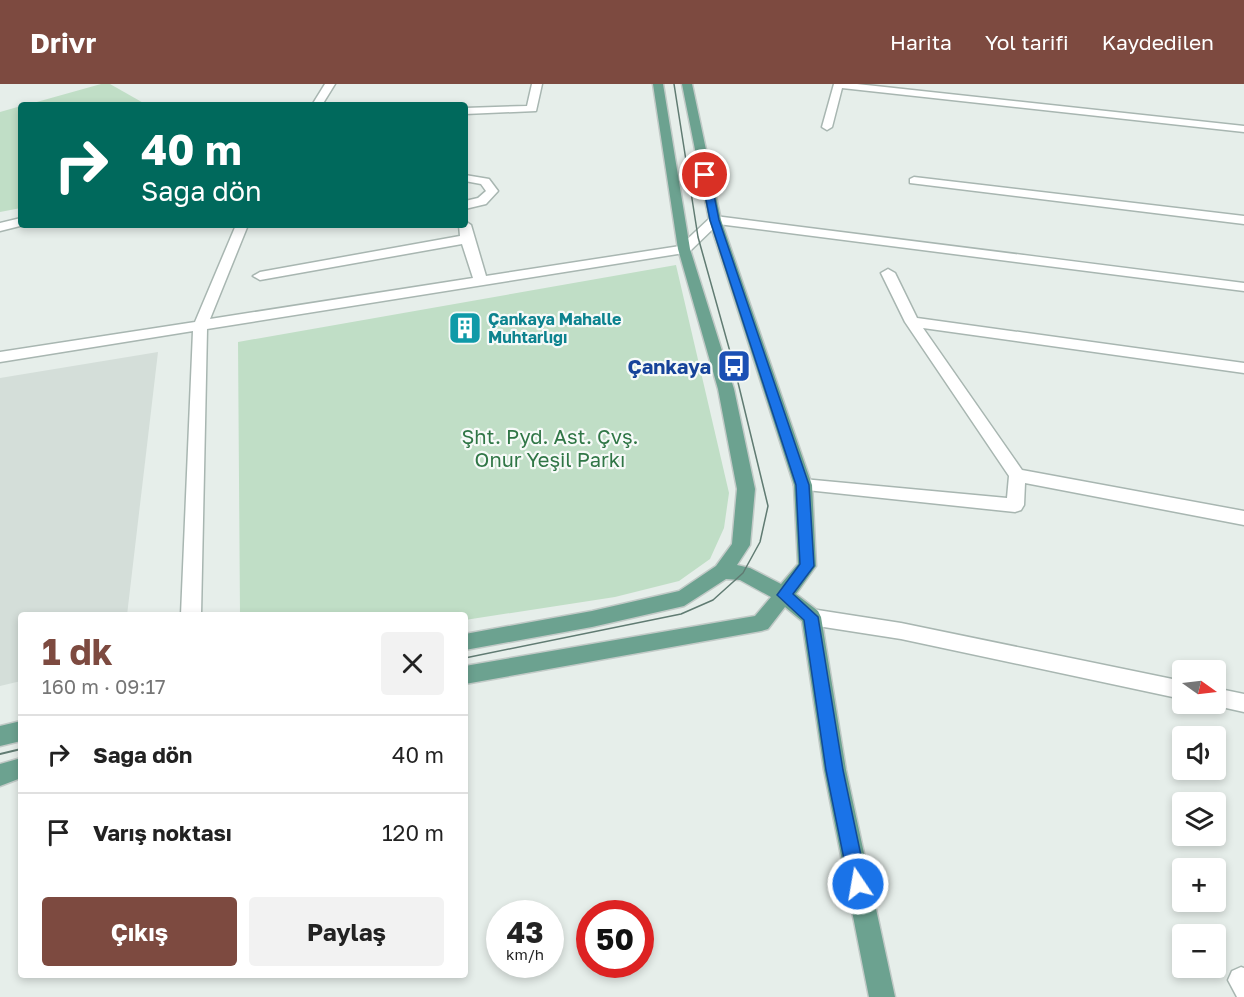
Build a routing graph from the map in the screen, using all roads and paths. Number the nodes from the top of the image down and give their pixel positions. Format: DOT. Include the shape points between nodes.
graph roads {
  1 [pos="330,84"];
  2 [pos="537,84"];
  3 [pos="658,84"];
  4 [pos="687,84"];
  5 [pos="319,102"];
  6 [pos="468,111"];
  7 [pos="827,127"];
  8 [pos="1244,129"];
  9 [pos="468,178"];
  10 [pos="914,182"];
  11 [pos="468,204"];
  12 [pos="715,220"];
  13 [pos="1244,220"];
  14 [pos="18,223"];
  15 [pos="0,227"];
  16 [pos="241,228"];
  17 [pos="465,228"];
  18 [pos="467,239"];
  19 [pos="684,249"];
  20 [pos="888,273"];
  21 [pos="260,276"];
  22 [pos="481,282"];
  23 [pos="1244,287"];
  24 [pos="912,322"];
  25 [pos="200,326"];
  26 [pos="0,357"];
  27 [pos="1244,368"];
  28 [pos="1017,475"];
  29 [pos="803,485"];
  30 [pos="1244,518"];
  31 [pos="723,571"];
  32 [pos="784,595"];
  33 [pos="191,612"];
  34 [pos="811,617"];
  35 [pos="468,641"];
  36 [pos="468,674"];
  37 [pos="1172,688"];
  38 [pos="1226,699"];
  39 [pos="1244,703"];
  40 [pos="18,732"];
  41 [pos="0,736"];
  42 [pos="18,769"];
  43 [pos="0,775"];
  44 [pos="1244,981"];
  45 [pos="1244,987"];
  46 [pos="882,997"];
  1 -- 5 [label="street"];
  2 -- 6 [label="street" via="532,110"];
  3 -- 19 [label="main road"];
  4 -- 12 [label="main road"];
  7 -- 8 [label="street" via="838,85"];
  9 -- 11 [label="street" via="485,181 492,191 482,201"];
  10 -- 13 [label="street"];
  12 -- 19 [label="street"];
  12 -- 23 [label="street"];
  12 -- 29 [label="main road"];
  14 -- 15 [label="street"];
  16 -- 25 [label="street"];
  17 -- 18 [label="street"];
  18 -- 21 [label="street"];
  18 -- 22 [label="street"];
  19 -- 22 [label="street"];
  19 -- 31 [label="main road" via="726,388 746,489 741,545"];
  20 -- 24 [label="street"];
  22 -- 25 [label="street"];
  24 -- 27 [label="street"];
  24 -- 28 [label="street"];
  25 -- 26 [label="street"];
  25 -- 33 [label="street"];
  28 -- 29 [label="street" via="1015,506"];
  28 -- 30 [label="street"];
  29 -- 32 [label="main road" via="807,566"];
  31 -- 32 [label="main road" via="743,573"];
  31 -- 35 [label="main road" via="684,598"];
  32 -- 34 [label="main road"];
  32 -- 36 [label="main road" via="761,623"];
  34 -- 37 [label="street" via="901,631"];
  34 -- 46 [label="main road" via="835,770"];
  38 -- 39 [label="street"];
  40 -- 41 [label="main road"];
  42 -- 43 [label="main road"];
  44 -- 45 [label="street" via="1241,980"];
}
